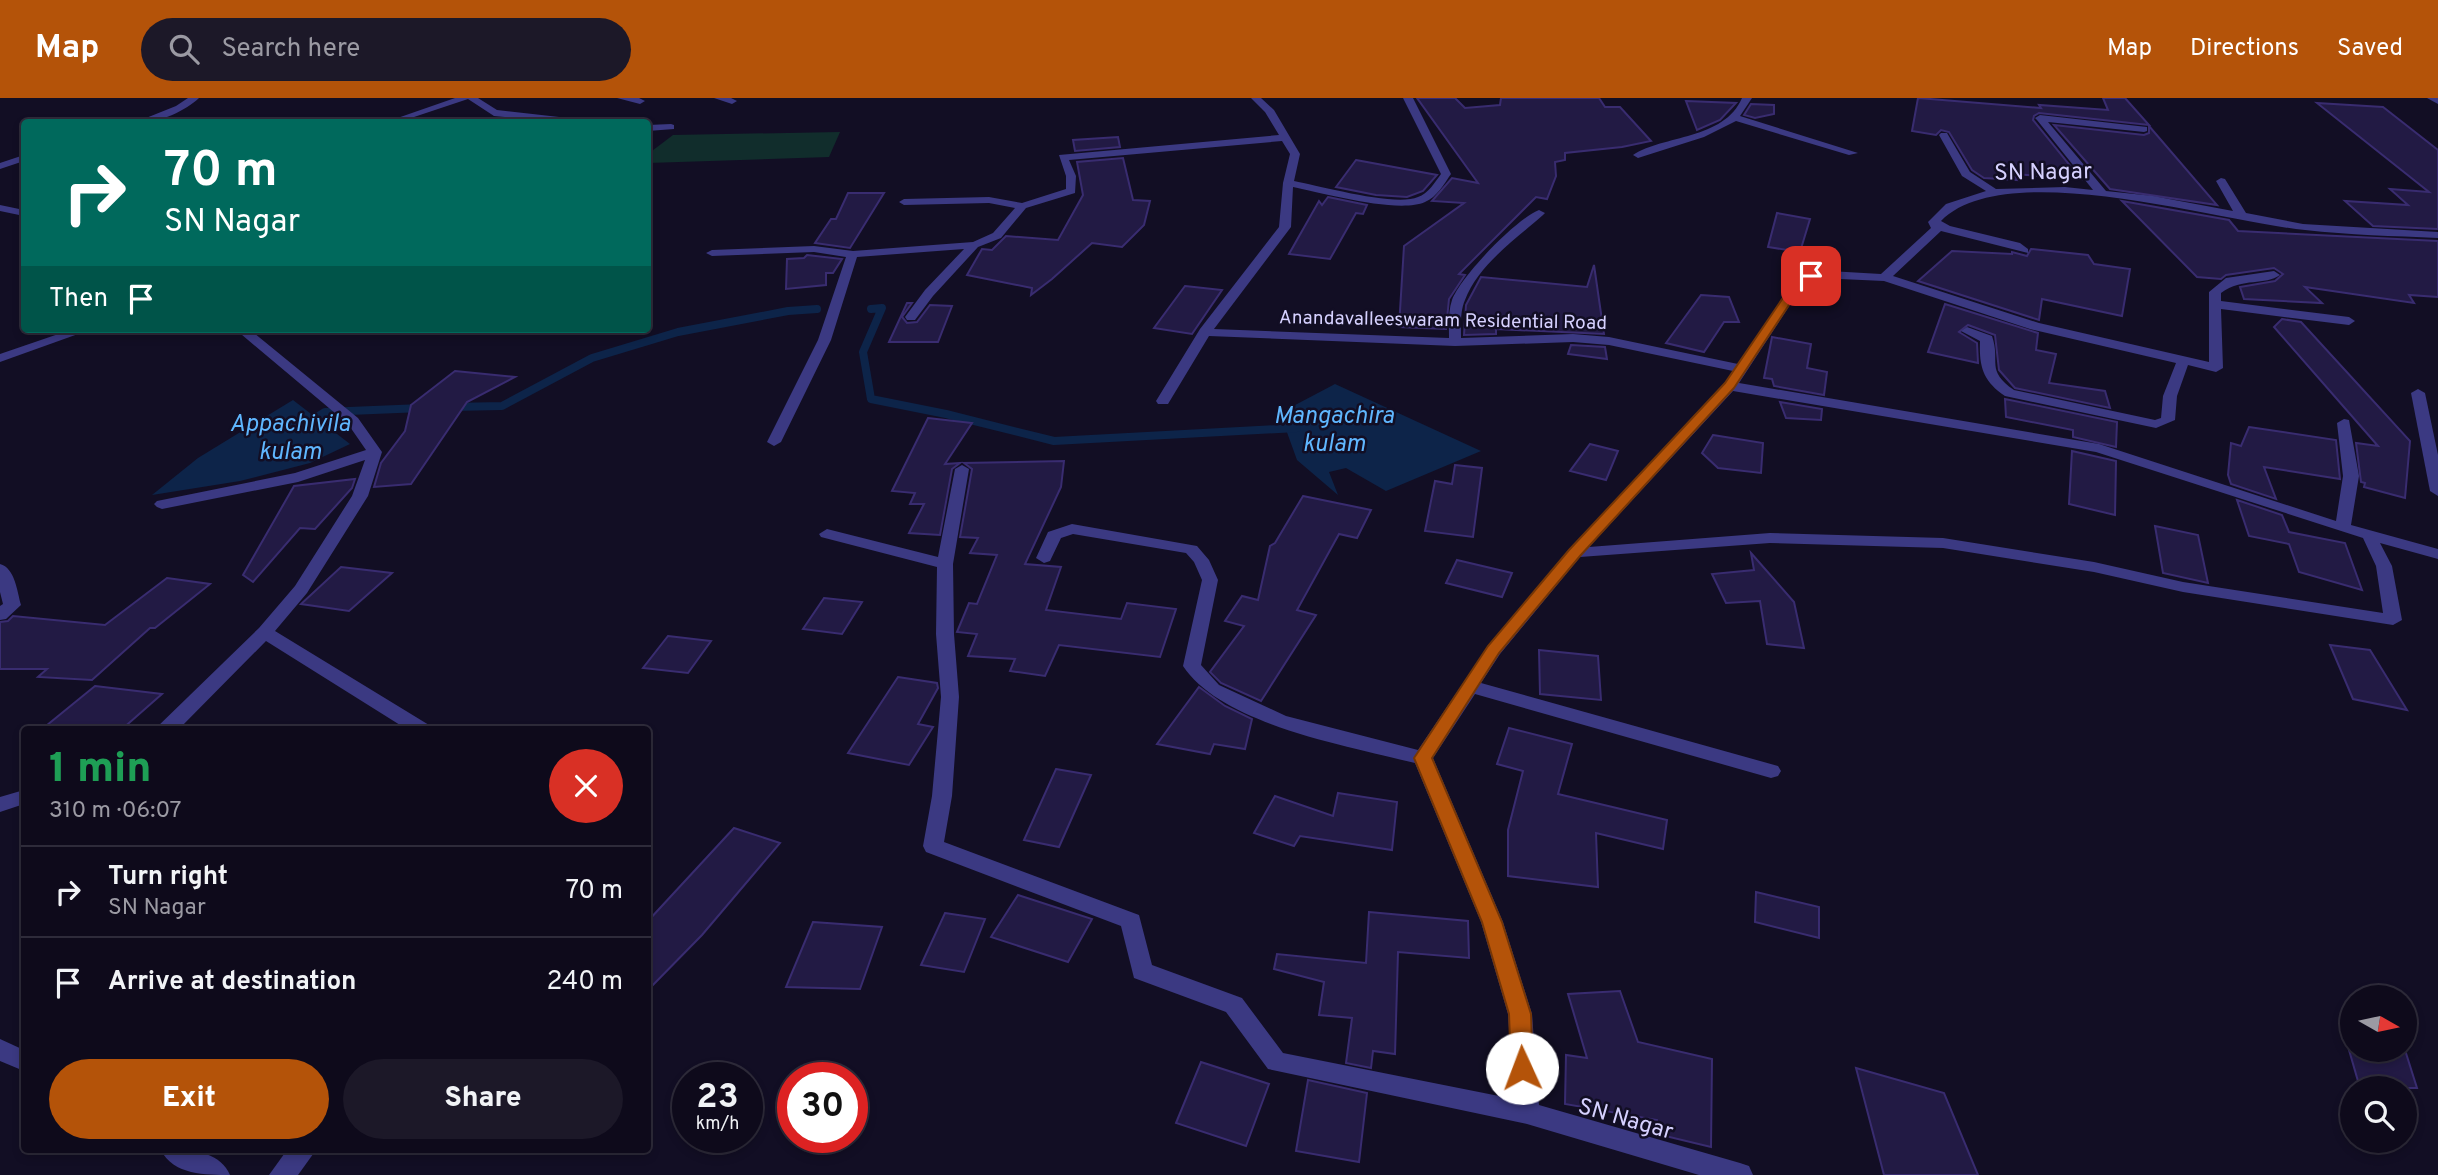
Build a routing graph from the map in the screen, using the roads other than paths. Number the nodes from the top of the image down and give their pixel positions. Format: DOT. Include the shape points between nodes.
graph roads {
  1 [pos="194,98"];
  2 [pos="464,98"];
  3 [pos="472,98"];
  4 [pos="622,98"];
  5 [pos="719,98"];
  6 [pos="1256,98"];
  7 [pos="1408,98"];
  8 [pos="1747,98"];
  9 [pos="2432,98"];
  10 [pos="640,101"];
  11 [pos="732,101"];
  12 [pos="2438,101"];
  13 [pos="1734,117"];
  14 [pos="149,119"];
  15 [pos="400,119"];
  16 [pos="550,119"];
  17 [pos="671,127"];
  18 [pos="651,128"];
  19 [pos="2144,129"];
  20 [pos="1944,135"];
  21 [pos="1283,138"];
  22 [pos="1853,153"];
  23 [pos="1638,155"];
  24 [pos="21,159"];
  25 [pos="0,166"];
  26 [pos="2221,181"];
  27 [pos="1288,183"];
  28 [pos="1994,192"];
  29 [pos="2101,192"];
  30 [pos="904,202"];
  31 [pos="1022,206"];
  32 [pos="0,208"];
  33 [pos="21,212"];
  34 [pos="1539,213"];
  35 [pos="2242,216"];
  36 [pos="1934,222"];
  37 [pos="2438,235"];
  38 [pos="974,245"];
  39 [pos="2024,251"];
  40 [pos="712,253"];
  41 [pos="853,254"];
  42 [pos="2274,275"];
  43 [pos="1885,277"];
  44 [pos="2214,304"];
  45 [pos="911,317"];
  46 [pos="2349,321"];
  47 [pos="1967,331"];
  48 [pos="1205,332"];
  49 [pos="74,333"];
  50 [pos="246,333"];
  51 [pos="1455,342"];
  52 [pos="0,358"];
  53 [pos="2183,361"];
  54 [pos="1743,369"];
  55 [pos="1730,386"];
  56 [pos="2418,393"];
  57 [pos="1163,401"];
  58 [pos="2344,423"];
  59 [pos="774,442"];
  60 [pos="375,452"];
  61 [pos="962,468"];
  62 [pos="2438,491"];
  63 [pos="162,504"];
  64 [pos="2343,528"];
  65 [pos="827,534"];
  66 [pos="2371,536"];
  67 [pos="1575,553"];
  68 [pos="2438,554"];
  69 [pos="1044,558"];
  70 [pos="944,564"];
  71 [pos="0,569"];
  72 [pos="0,615"];
  73 [pos="265,632"];
  74 [pos="1470,686"];
  75 [pos="170,726"];
  76 [pos="416,726"];
  77 [pos="1423,758"];
  78 [pos="1771,771"];
  79 [pos="21,798"];
  80 [pos="0,804"];
  81 [pos="0,1049"];
  82 [pos="21,1060"];
  83 [pos="1527,1114"];
  84 [pos="179,1153"];
  85 [pos="300,1153"];
  86 [pos="217,1175"];
  87 [pos="282,1175"];
  88 [pos="1740,1175"];
  1 -- 14 [label="street"];
  2 -- 15 [label="street"];
  3 -- 16 [label="street" via="494,113"];
  4 -- 10 [label="street"];
  5 -- 11 [label="street"];
  6 -- 21 [label="street" via="1275,119"];
  7 -- 27 [label="street" via="1446,174 1422,201"];
  8 -- 13 [label="street"];
  9 -- 12 [label="street"];
  13 -- 22 [label="street"];
  13 -- 23 [label="street" via="1697,137"];
  17 -- 18 [label="street"];
  19 -- 29 [label="street" via="2040,118"];
  20 -- 28 [label="street" via="1966,174"];
  21 -- 27 [label="street" via="1294,154"];
  21 -- 31 [label="street" via="1063,157 1071,191"];
  24 -- 25 [label="street"];
  26 -- 35 [label="street"];
  27 -- 48 [label="street" via="1285,227"];
  28 -- 29 [label="street, SN Nagar"];
  28 -- 36 [label="street, SN Nagar" via="1950,206"];
  29 -- 35 [label="street, SN Nagar"];
  30 -- 31 [label="street" via="989,200"];
  31 -- 38 [label="street" via="1002,234"];
  32 -- 33 [label="street"];
  34 -- 51 [label="street" via="1468,284 1458,300"];
  35 -- 37 [label="street, SN Nagar" via="2303,227"];
  36 -- 39 [label="street"];
  36 -- 43 [label="street, SN Nagar" via="1937,229"];
  38 -- 41 [label="street"];
  38 -- 45 [label="street"];
  40 -- 41 [label="street" via="814,249"];
  41 -- 59 [label="street" via="838,306"];
  42 -- 44 [label="street" via="2230,281 2215,292"];
  43 -- 53 [label="street" via="2035,326"];
  43 -- 54 [label="street" via="1804,278"];
  44 -- 46 [label="street"];
  44 -- 53 [label="street" via="2216,368"];
  47 -- 53 [label="street" via="1987,339 1986,372 2010,393 2156,424 2168,420"];
  48 -- 51 [label="street, Anandavalleeswaram Residential Road"];
  48 -- 57 [label="street"];
  49 -- 52 [label="street"];
  50 -- 60 [label="street" via="354,421"];
  51 -- 54 [label="street, Anandavalleeswaram Residential Road" via="1609,341"];
  54 -- 55 [label="street"];
  55 -- 64 [label="street" via="2099,448"];
  55 -- 67 [label="street"];
  56 -- 62 [label="street"];
  58 -- 64 [label="street" via="2351,476"];
  60 -- 63 [label="street" via="298,477"];
  60 -- 73 [label="street" via="360,496 301,589"];
  61 -- 70 [label="street"];
  64 -- 66 [label="street"];
  65 -- 70 [label="street"];
  66 -- 67 [label="street" via="2384,566 2393,620 1943,543 1770,538"];
  66 -- 68 [label="street"];
  67 -- 74 [label="street"];
  69 -- 77 [label="street" via="1054,535 1072,529 1191,550 1210,580 1192,666 1213,688 1280,721"];
  70 -- 83 [label="street, SN Nagar" via="950,698 933,846 1131,921 1142,971 1234,1005 1276,1062"];
  71 -- 72 [label="street" via="12,605"];
  73 -- 75 [label="street"];
  73 -- 76 [label="street"];
  74 -- 77 [label="street"];
  74 -- 78 [label="street"];
  77 -- 83 [label="street" via="1492,922 1520,1014"];
  79 -- 80 [label="street"];
  81 -- 82 [label="street"];
  83 -- 88 [label="street, SN Nagar"];
  84 -- 86 [label="street"];
  85 -- 87 [label="street"];
}
